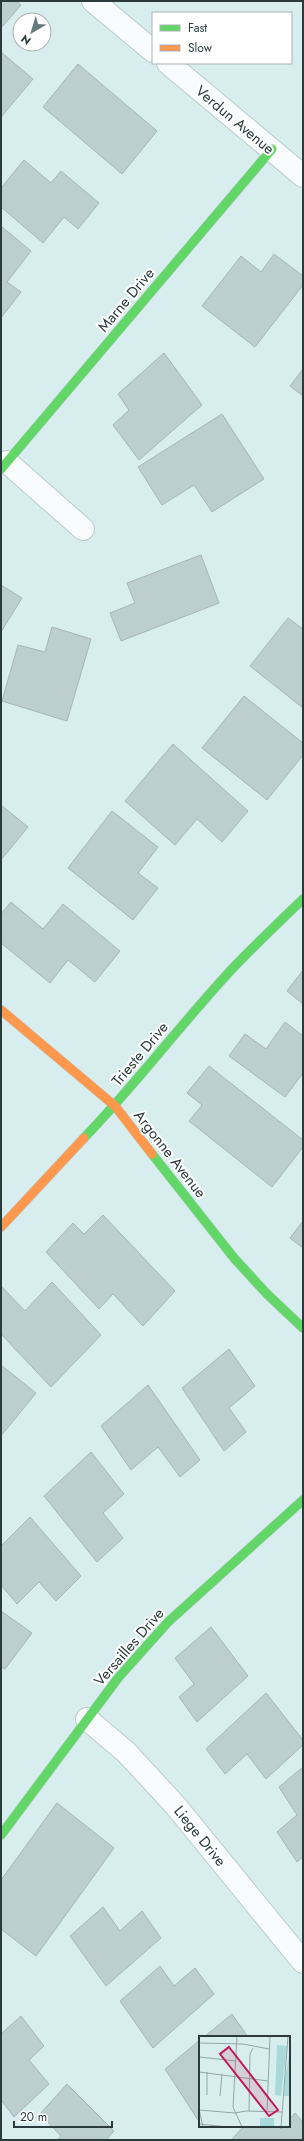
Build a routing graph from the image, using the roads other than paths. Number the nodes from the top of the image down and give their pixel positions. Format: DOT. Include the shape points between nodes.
graph roads {
  1 [pos="93,1"];
  2 [pos="152,50"];
  3 [pos="169,64"];
  4 [pos="272,150"];
  5 [pos="303,176"];
  6 [pos="4,465"];
  7 [pos="83,529"];
  8 [pos="303,900"];
  9 [pos="1,1010"];
  10 [pos="115,1106"];
  11 [pos="1,1227"];
  12 [pos="303,1328"];
  13 [pos="303,1500"];
  14 [pos="87,1719"];
  15 [pos="1,1834"];
  16 [pos="303,1962"];
  1 -- 2 [label="street"];
  3 -- 4 [label="street, Verdun Avenue"];
  4 -- 5 [label="street, Verdun Avenue"];
  4 -- 6 [label="street, Marne Drive"];
  6 -- 7 [label="street"];
  8 -- 10 [label="street, Trieste Drive" via="232,969 170,1038"];
  9 -- 10 [label="street, Argonne Avenue"];
  10 -- 11 [label="street, Trieste Drive"];
  10 -- 12 [label="street, Argonne Avenue" via="234,1258 266,1294"];
  13 -- 14 [label="street, Versailles Drive" via="168,1622 118,1678"];
  14 -- 15 [label="street, Versailles Drive"];
  14 -- 16 [label="street, Liege Drive" via="126,1752 175,1805"];
}
